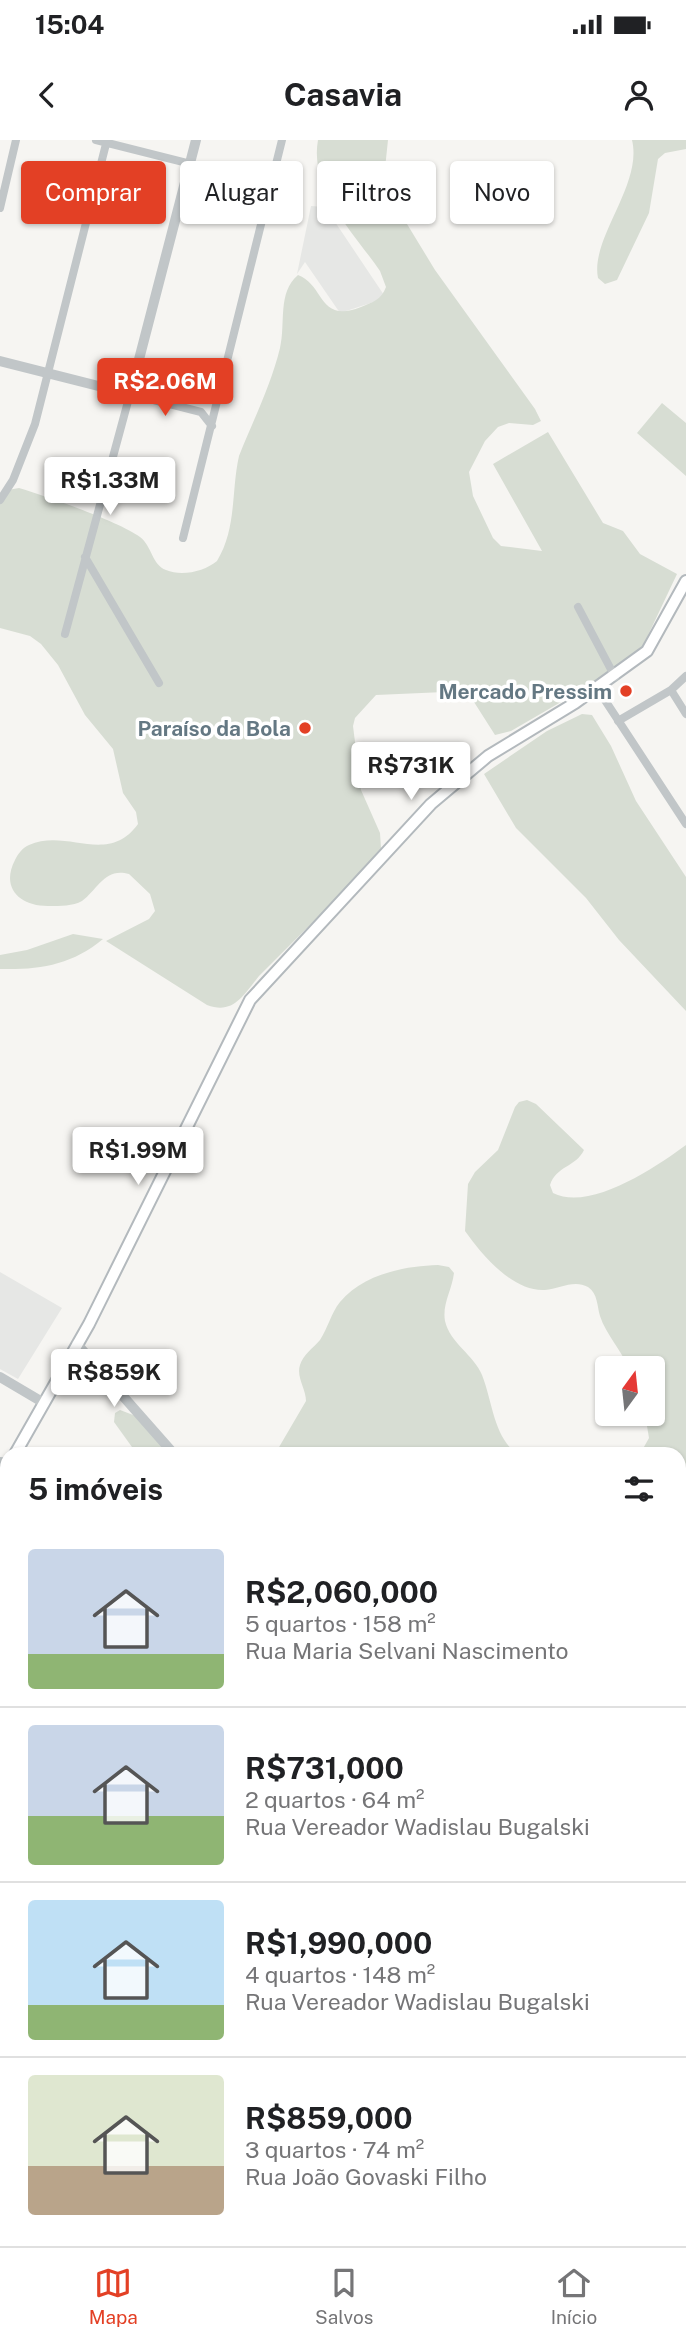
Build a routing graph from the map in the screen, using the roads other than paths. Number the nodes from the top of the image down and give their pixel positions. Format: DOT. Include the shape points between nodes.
graph roads {
  1 [pos="16,140"];
  2 [pos="96,140"];
  3 [pos="196,140"];
  4 [pos="282,140"];
  5 [pos="107,141"];
  6 [pos="180,161"];
  7 [pos="190,161"];
  8 [pos="276,161"];
  9 [pos="180,199"];
  10 [pos="0,208"];
  11 [pos="260,224"];
  12 [pos="0,361"];
  13 [pos="47,373"];
  14 [pos="130,394"];
  15 [pos="212,426"];
  16 [pos="0,500"];
  17 [pos="183,538"];
  18 [pos="85,557"];
  19 [pos="686,581"];
  20 [pos="578,607"];
  21 [pos="65,634"];
  22 [pos="686,676"];
  23 [pos="615,677"];
  24 [pos="159,683"];
  25 [pos="597,688"];
  26 [pos="671,690"];
  27 [pos="686,714"];
  28 [pos="618,721"];
  29 [pos="686,824"];
  30 [pos="77,1343"];
  31 [pos="0,1377"];
  32 [pos="44,1403"];
  33 [pos="19,1447"];
  34 [pos="168,1447"];
  1 -- 10 [label="street"];
  2 -- 5 [label="street"];
  3 -- 7 [label="street"];
  4 -- 8 [label="street"];
  5 -- 6 [label="street"];
  5 -- 13 [label="street"];
  9 -- 14 [label="street"];
  11 -- 15 [label="street"];
  12 -- 13 [label="street"];
  13 -- 14 [label="street"];
  13 -- 16 [label="street" via="36,424"];
  14 -- 15 [label="street" via="201,412"];
  14 -- 18 [label="street"];
  15 -- 17 [label="street"];
  18 -- 21 [label="street"];
  18 -- 24 [label="street"];
  19 -- 23 [label="main road" via="647,652"];
  20 -- 23 [label="street"];
  22 -- 26 [label="street"];
  23 -- 25 [label="main road"];
  25 -- 28 [label="street"];
  25 -- 30 [label="main road" via="488,756 431,804 257,991"];
  26 -- 27 [label="street"];
  26 -- 28 [label="street"];
  28 -- 29 [label="street"];
  30 -- 32 [label="main road"];
  30 -- 34 [label="street"];
  31 -- 32 [label="street"];
  32 -- 33 [label="main road"];
}
